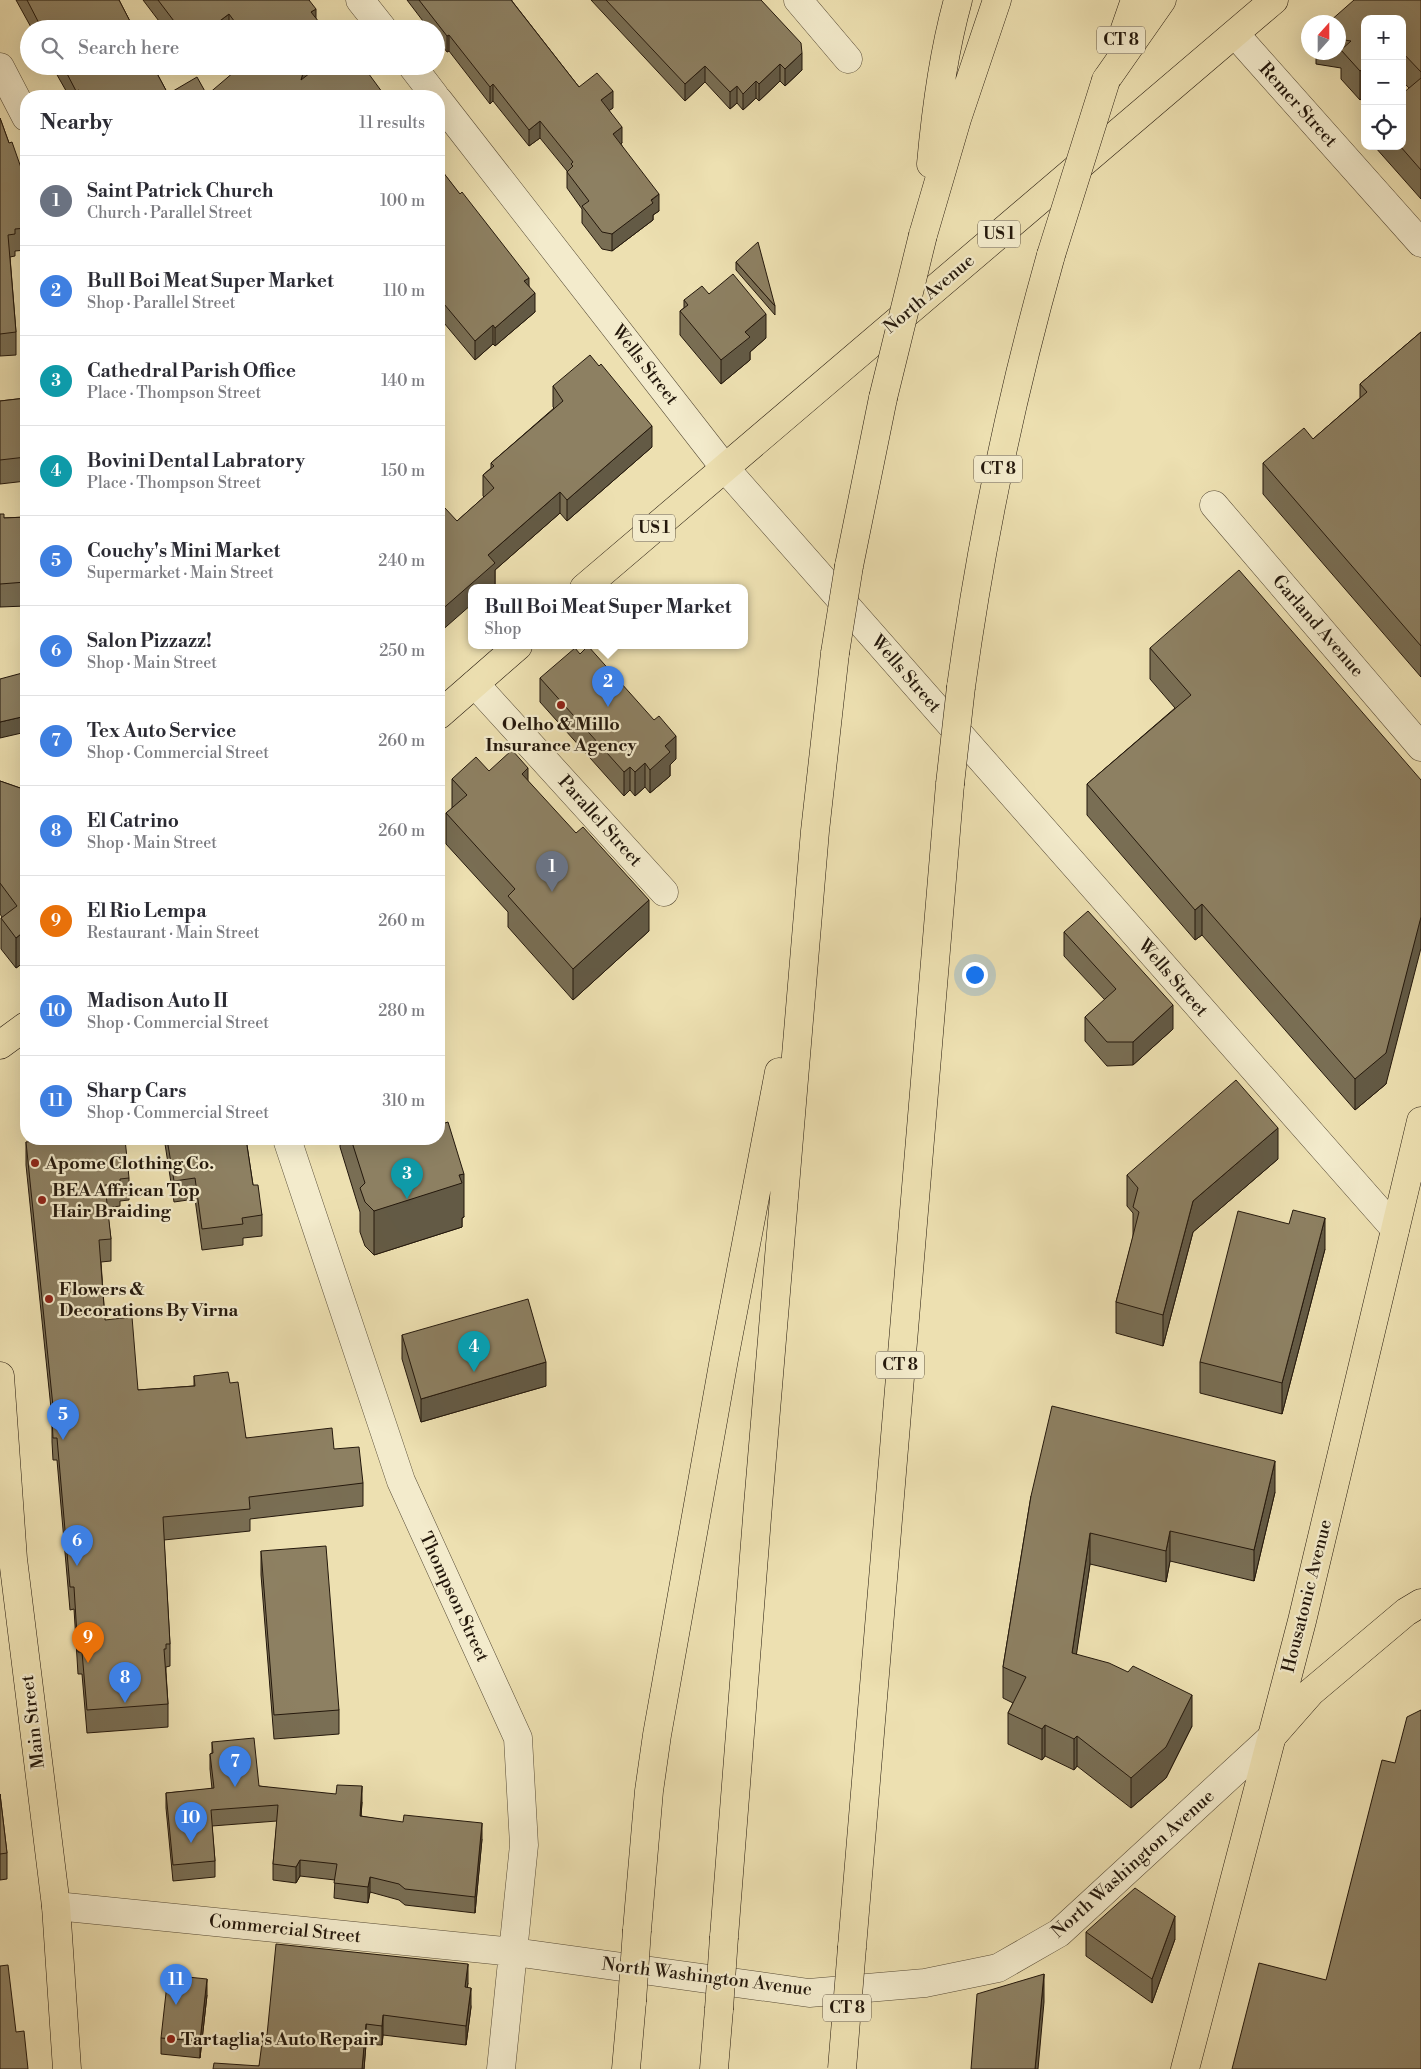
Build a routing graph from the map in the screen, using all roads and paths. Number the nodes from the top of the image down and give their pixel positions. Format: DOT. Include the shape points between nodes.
graph roads {
  1 [pos="360,0"];
  2 [pos="798,0"];
  3 [pos="958,0"];
  4 [pos="997,0"];
  5 [pos="1135,0"];
  6 [pos="1162,0"];
  7 [pos="1274,0"];
  8 [pos="376,20"];
  9 [pos="1235,34"];
  10 [pos="848,59"];
  11 [pos="0,67"];
  12 [pos="419,75"];
  13 [pos="1106,80"];
  14 [pos="430,90"];
  15 [pos="20,105"];
  16 [pos="445,109"];
  17 [pos="923,234"];
  18 [pos="1421,243"];
  19 [pos="724,467"];
  20 [pos="1214,505"];
  21 [pos="589,584"];
  22 [pos="515,649"];
  23 [pos="475,684"];
  24 [pos="445,710"];
  25 [pos="1421,747"];
  26 [pos="664,892"];
  27 [pos="806,934"];
  28 [pos="20,1030"];
  29 [pos="0,1045"];
  30 [pos="1421,1121"];
  31 [pos="289,1145"];
  32 [pos="1395,1230"];
  33 [pos="0,1376"];
  34 [pos="7,1560"];
  35 [pos="1421,1602"];
  36 [pos="1272,1737"];
  37 [pos="56,1906"];
  38 [pos="514,1952"];
  39 [pos="67,2069"];
  40 [pos="501,2069"];
  41 [pos="626,2069"];
  42 [pos="714,2069"];
  43 [pos="842,2069"];
  44 [pos="1185,2069"];
  1 -- 8 [label="street"];
  2 -- 10 [label="street"];
  3 -- 17 [label="main road" via="938,97"];
  4 -- 17 [label="main road"];
  5 -- 13 [label="main road, CT 8"];
  6 -- 13 [label="main road"];
  7 -- 9 [label="main road, North Avenue / US 1"];
  9 -- 18 [label="street, Remer Street"];
  9 -- 19 [label="main road, North Avenue / US 1"];
  11 -- 15 [label="street"];
  12 -- 14 [label="street"];
  13 -- 43 [label="main road, CT 8, bridge" via="1051,255 1001,455 961,687 950,784"];
  16 -- 19 [label="street, Wells Street"];
  17 -- 27 [label="main road, bridge" via="883,398 849,566 824,738"];
  19 -- 21 [label="main road, North Avenue / US 1"];
  19 -- 32 [label="street, Wells Street"];
  20 -- 25 [label="street, Garland Avenue"];
  22 -- 23 [label="main road"];
  23 -- 24 [label="main road"];
  23 -- 26 [label="street, Parallel Street"];
  27 -- 41 [label="main road, bridge" via="729,1332 657,1735 649,1790"];
  27 -- 42 [label="main road, bridge"];
  28 -- 29 [label="main road"];
  30 -- 32 [label="main road, Housatonic Avenue"];
  31 -- 38 [label="street, Thompson Street" via="401,1481 518,1738 524,1845"];
  32 -- 36 [label="main road, Housatonic Avenue"];
  33 -- 34 [label="main road, Main Street"];
  34 -- 37 [label="main road, Main Street"];
  35 -- 36 [label="main road, North Washington Avenue" via="1311,1692"];
  36 -- 38 [label="street, North Washington Avenue" via="1059,1933 998,1968 925,1983 808,1993"];
  36 -- 44 [label="main road, Housatonic Avenue"];
  37 -- 38 [label="street, Commercial Street"];
  37 -- 39 [label="main road, Main Street"];
  38 -- 40 [label="street, Thompson Street"];
}
